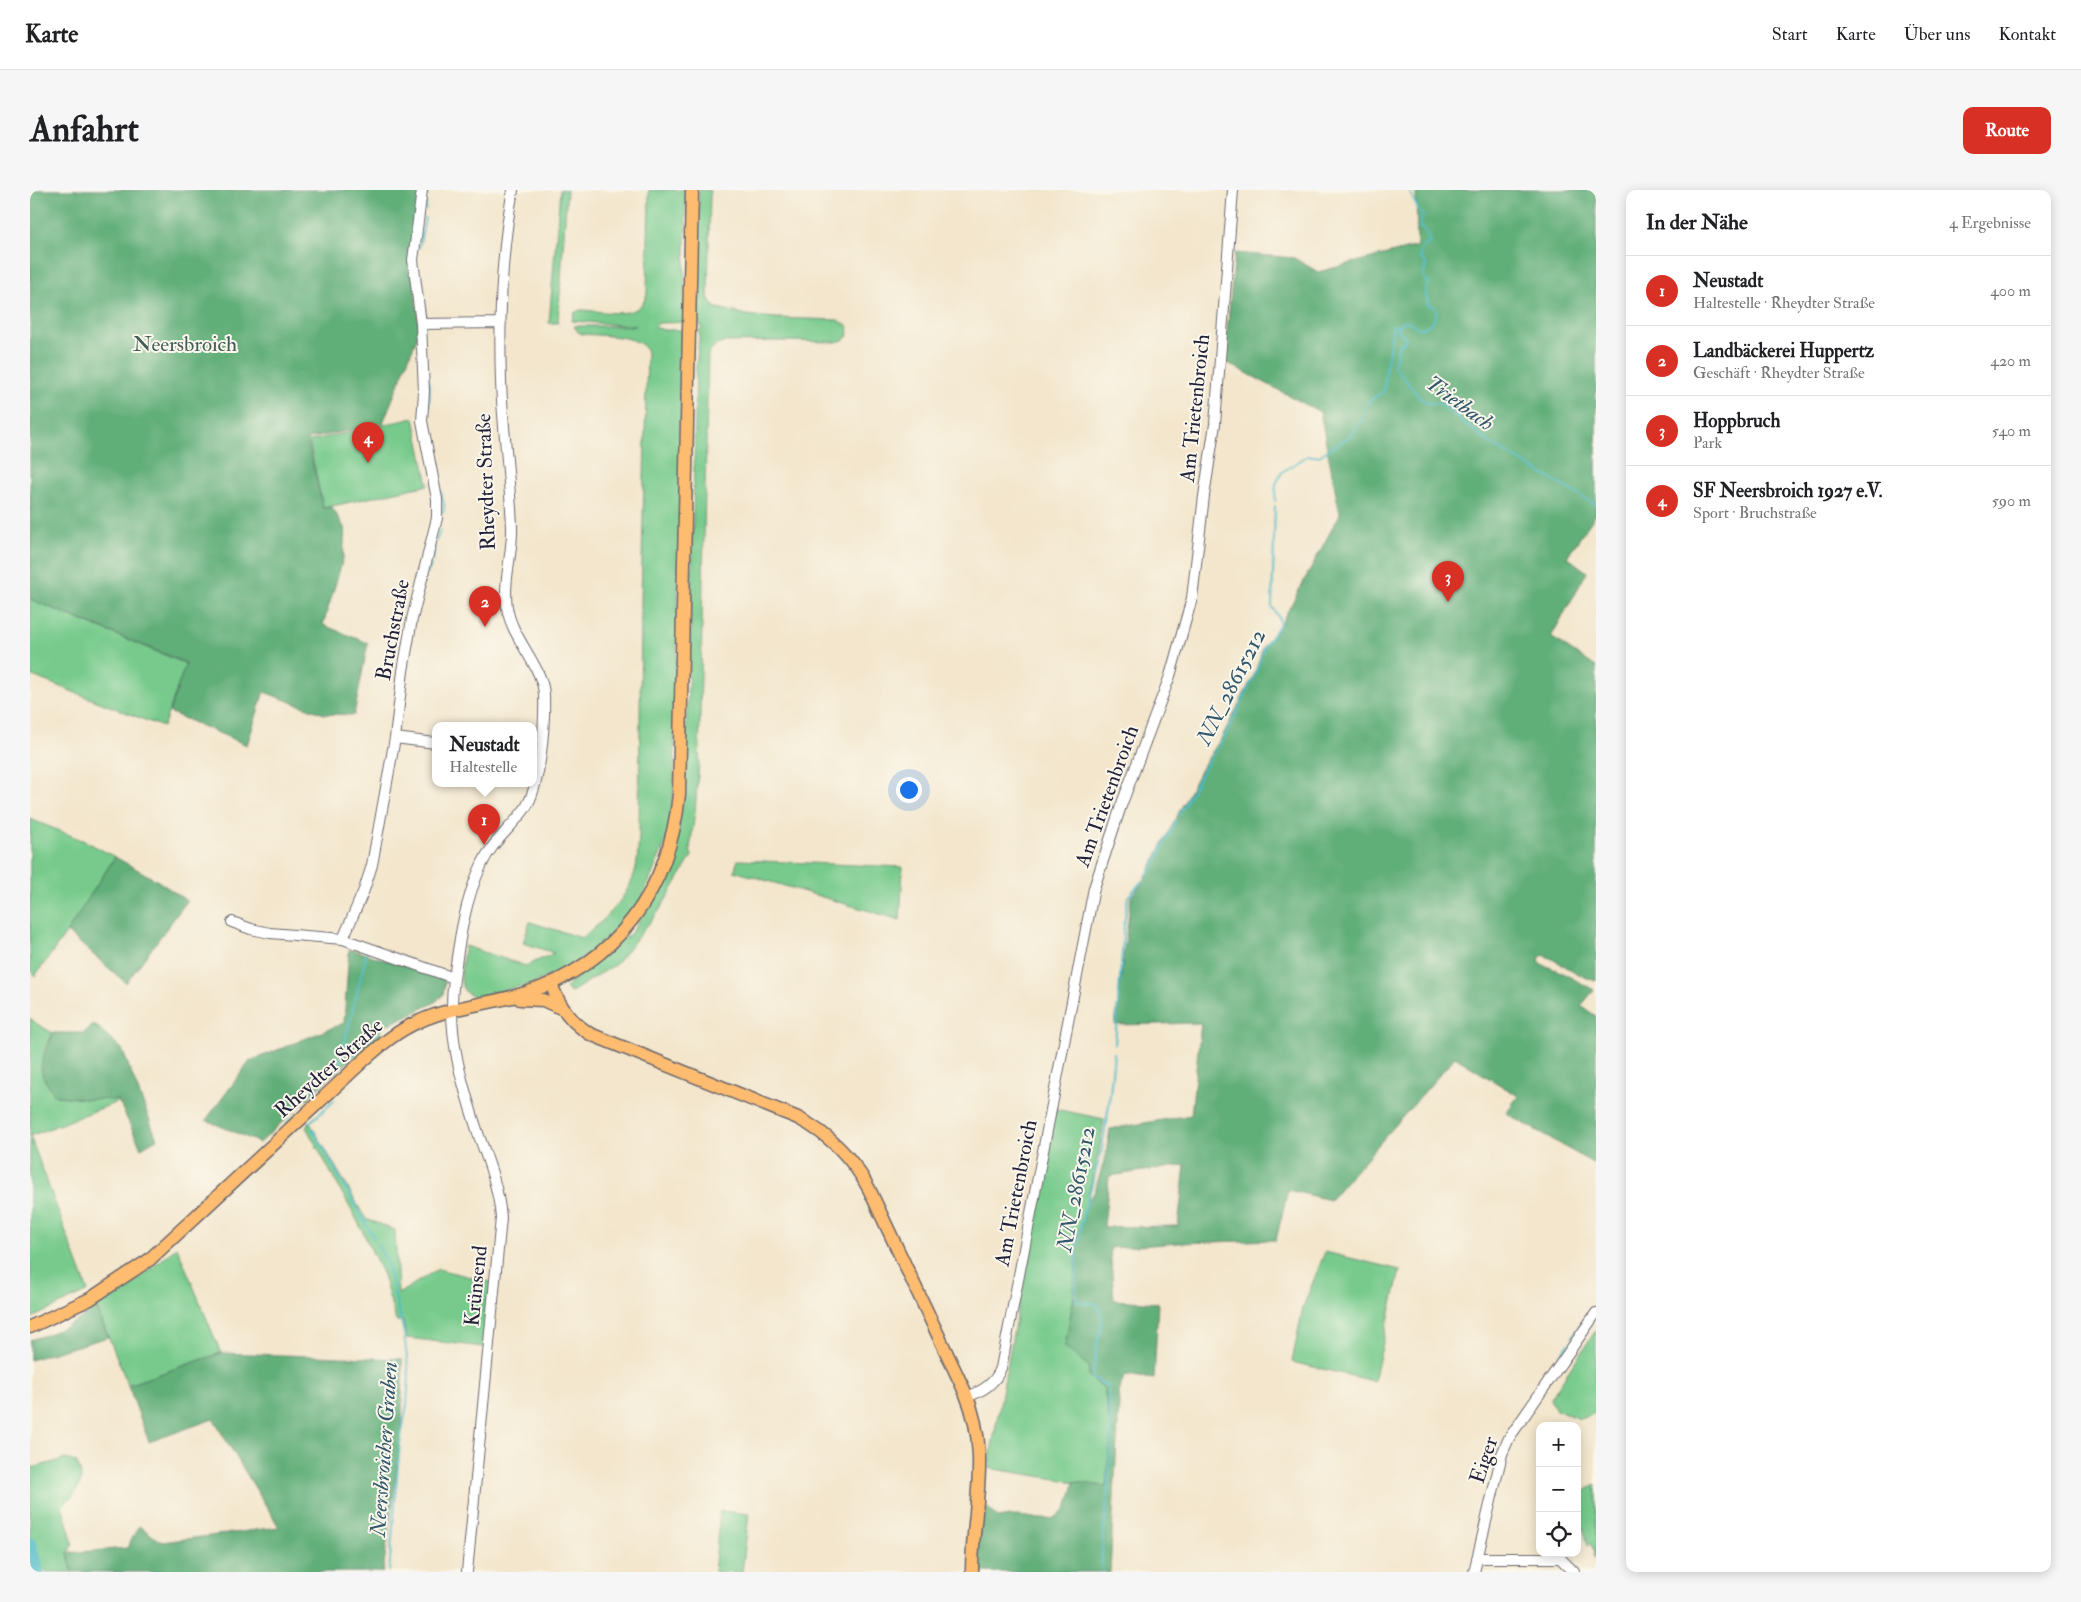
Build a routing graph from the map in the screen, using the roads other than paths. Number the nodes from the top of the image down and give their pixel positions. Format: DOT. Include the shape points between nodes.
graph roads {
  1 [pos="422,190"];
  2 [pos="513,190"];
  3 [pos="692,190"];
  4 [pos="1233,190"];
  5 [pos="501,323"];
  6 [pos="421,324"];
  7 [pos="395,738"];
  8 [pos="432,743"];
  9 [pos="537,758"];
  10 [pos="534,787"];
  11 [pos="232,922"];
  12 [pos="344,939"];
  13 [pos="454,978"];
  14 [pos="550,983"];
  15 [pos="500,1000"];
  16 [pos="563,1009"];
  17 [pos="451,1010"];
  18 [pos="1596,1313"];
  19 [pos="30,1327"];
  20 [pos="967,1397"];
  21 [pos="1477,1558"];
  22 [pos="467,1572"];
  23 [pos="972,1572"];
  24 [pos="1474,1572"];
  25 [pos="1574,1572"];
  1 -- 6 [label="street, Bruchstraße" via="413,260"];
  2 -- 5 [label="street, Rheydter Straße" via="506,231"];
  3 -- 14 [label="main road" via="679,782 675,828 659,877 636,915 592,958"];
  4 -- 20 [label="street, Am Trietenbroich" via="1215,424 1190,607 1170,676 1096,882 1001,1368 987,1387"];
  5 -- 6 [label="street"];
  5 -- 9 [label="street, Rheydter Straße" via="501,384 512,530 506,602 512,626 544,688"];
  6 -- 7 [label="street, Bruchstraße" via="422,421 438,506 432,543 412,618"];
  7 -- 8 [label="street"];
  7 -- 12 [label="street, Bruchstraße" via="371,872"];
  10 -- 13 [label="street, Rheydter Straße" via="528,804 491,847 478,873 467,906"];
  11 -- 12 [label="street" via="270,933"];
  12 -- 13 [label="street"];
  13 -- 17 [label="street, Rheydter Straße"];
  14 -- 15 [label="main road"];
  14 -- 16 [label="main road"];
  15 -- 16 [label="main road" via="539,999"];
  15 -- 17 [label="main road"];
  16 -- 20 [label="main road" via="580,1027 596,1037 784,1112 814,1128 839,1148 869,1189"];
  17 -- 19 [label="main road, Rheydter Straße" via="418,1022 387,1040 143,1264 90,1299"];
  17 -- 22 [label="street, Krünsend" via="461,1079 495,1183 501,1218"];
  18 -- 21 [label="street, Eiger" via="1509,1438 1502,1454"];
  20 -- 23 [label="main road" via="976,1423 980,1454"];
  21 -- 24 [label="street, Eiger"];
  21 -- 25 [label="street" via="1560,1558"];
}
